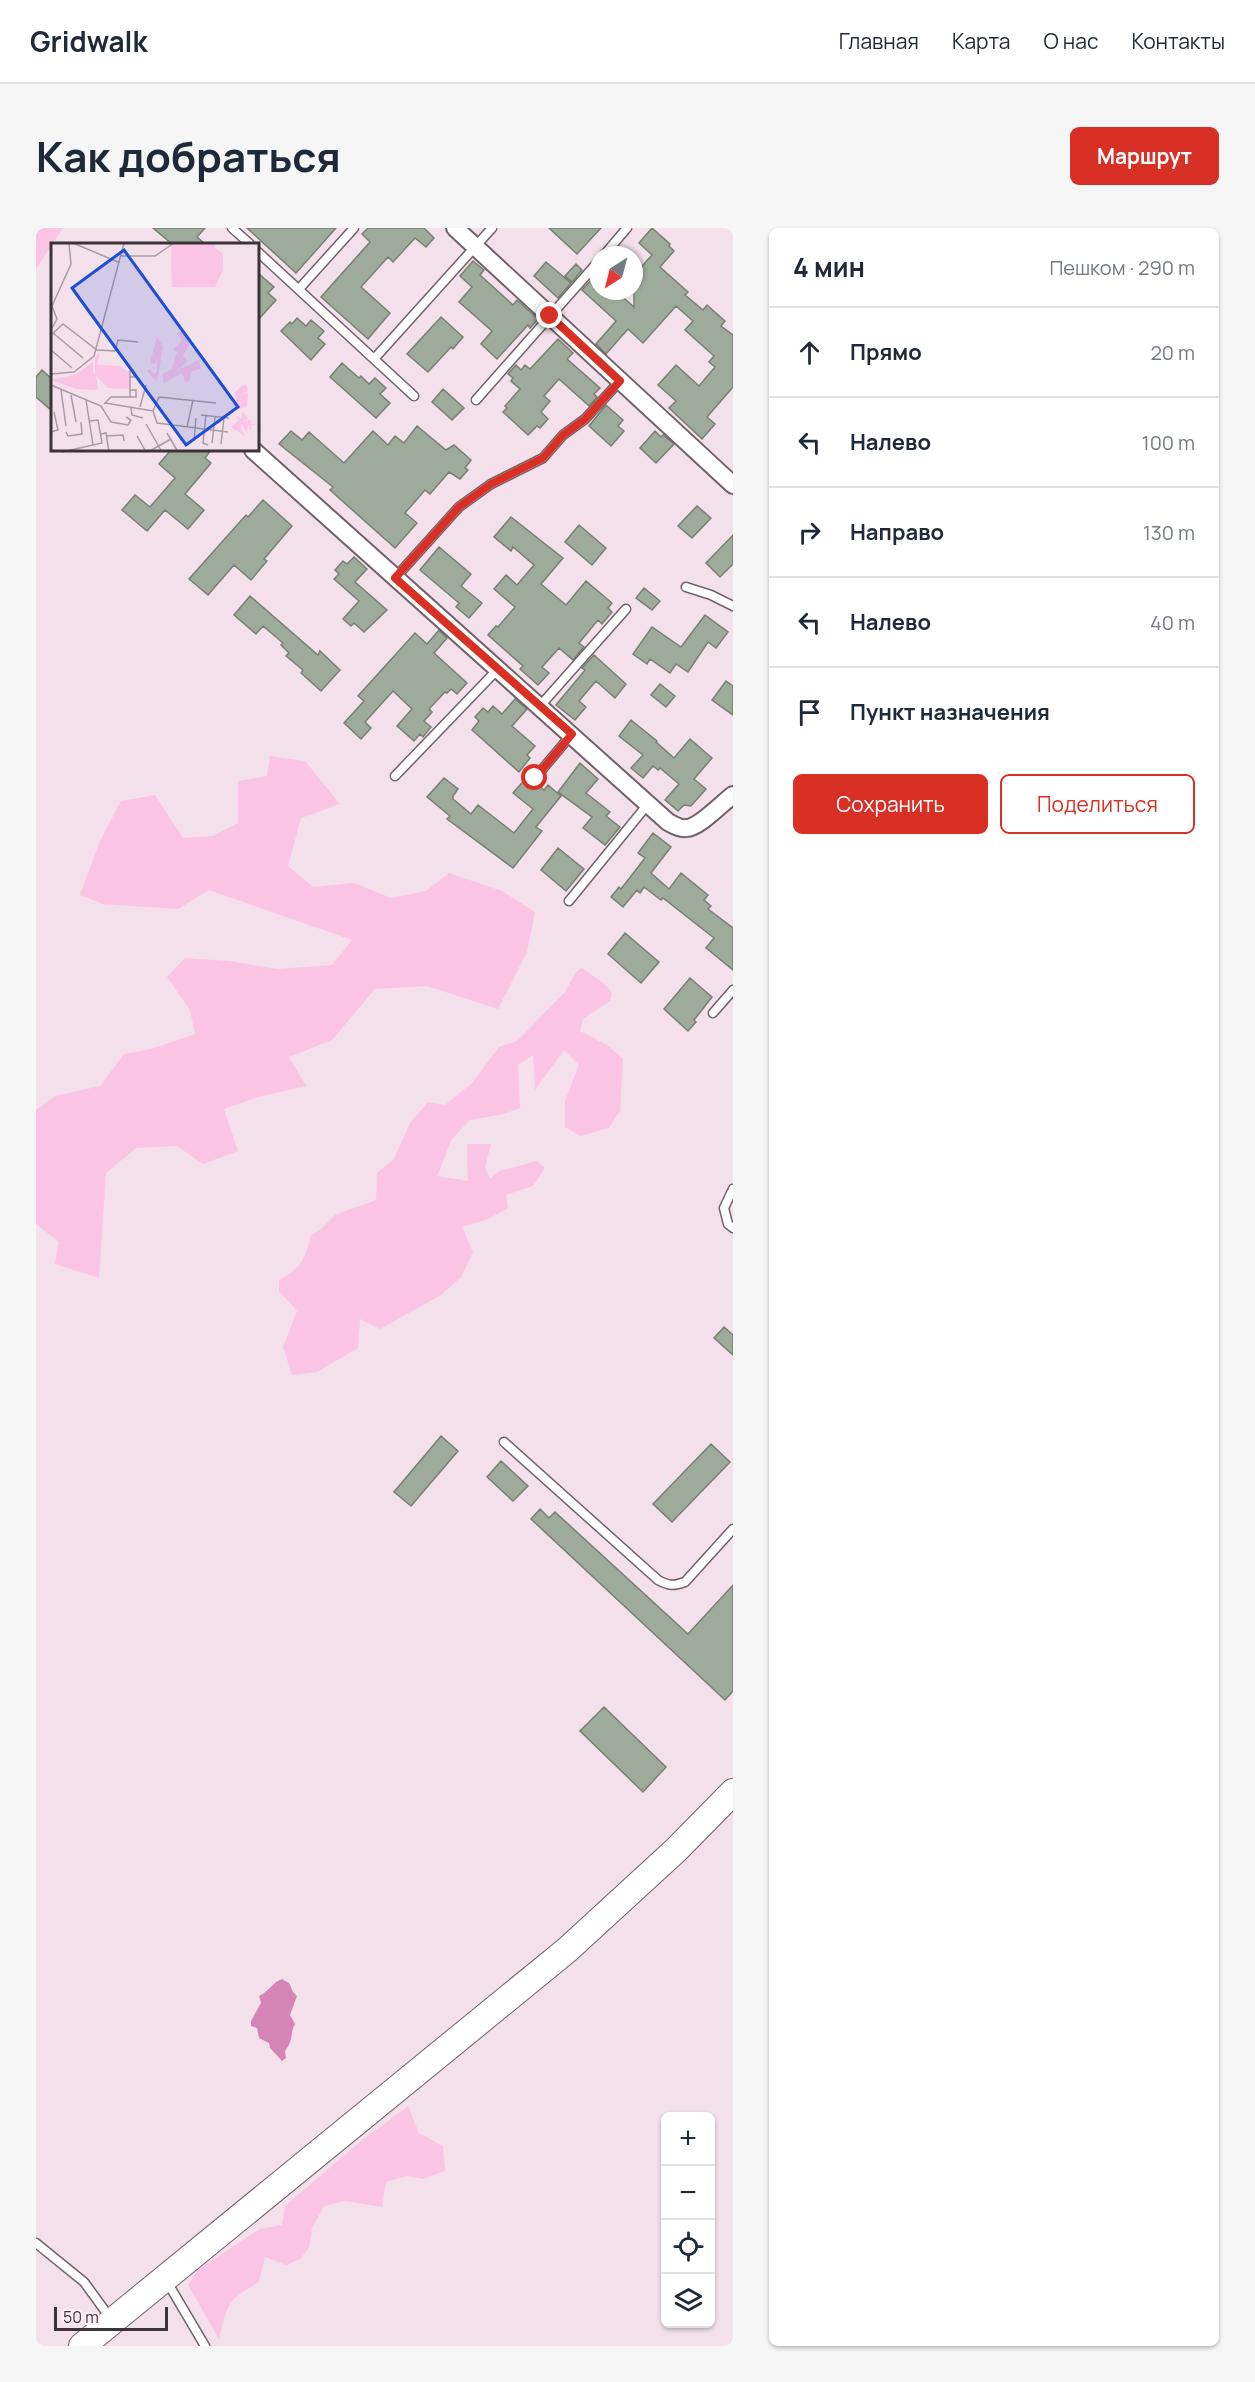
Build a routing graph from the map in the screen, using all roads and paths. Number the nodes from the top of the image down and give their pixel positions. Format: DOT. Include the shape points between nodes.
graph roads {
  1 [pos="232,228"];
  2 [pos="354,228"];
  3 [pos="454,228"];
  4 [pos="492,228"];
  5 [pos="627,228"];
  6 [pos="249,243"];
  7 [pos="612,246"];
  8 [pos="475,247"];
  9 [pos="260,254"];
  10 [pos="589,272"];
  11 [pos="298,289"];
  12 [pos="550,316"];
  13 [pos="374,359"];
  14 [pos="620,381"];
  15 [pos="414,396"];
  16 [pos="476,400"];
  17 [pos="255,452"];
  18 [pos="733,485"];
  19 [pos="395,578"];
  20 [pos="686,587"];
  21 [pos="733,606"];
  22 [pos="626,609"];
  23 [pos="498,669"];
  24 [pos="540,706"];
  25 [pos="572,734"];
  26 [pos="395,776"];
  27 [pos="535,778"];
  28 [pos="733,795"];
  29 [pos="648,804"];
  30 [pos="569,900"];
  31 [pos="733,990"];
  32 [pos="713,1013"];
  33 [pos="733,1189"];
  34 [pos="733,1228"];
  35 [pos="504,1442"];
  36 [pos="733,1529"];
  37 [pos="733,1792"];
  38 [pos="36,2243"];
  39 [pos="166,2280"];
  40 [pos="113,2321"];
  41 [pos="82,2346"];
  42 [pos="205,2346"];
  1 -- 6 [label="lane"];
  2 -- 11 [label="lane"];
  3 -- 8 [label="street"];
  4 -- 8 [label="lane"];
  5 -- 7 [label="lane"];
  8 -- 12 [label="street"];
  8 -- 13 [label="lane"];
  9 -- 11 [label="lane"];
  10 -- 12 [label="lane"];
  11 -- 13 [label="lane"];
  12 -- 14 [label="street"];
  12 -- 16 [label="lane"];
  13 -- 15 [label="lane"];
  14 -- 18 [label="street"];
  14 -- 19 [label="lane" via="543,458 485,487 459,507"];
  17 -- 19 [label="street"];
  19 -- 23 [label="street"];
  20 -- 21 [label="lane"];
  22 -- 24 [label="lane"];
  23 -- 24 [label="street"];
  23 -- 26 [label="lane"];
  24 -- 25 [label="street"];
  25 -- 27 [label="lane"];
  25 -- 29 [label="street"];
  28 -- 29 [label="street" via="688,828 668,822"];
  29 -- 30 [label="lane"];
  31 -- 32 [label="lane"];
  33 -- 34 [label="lane" via="724,1208"];
  35 -- 36 [label="lane" via="667,1586 685,1581"];
  37 -- 39 [label="main road" via="659,1867 567,1950"];
  38 -- 40 [label="lane" via="84,2282"];
  39 -- 40 [label="main road"];
  39 -- 42 [label="lane"];
  40 -- 41 [label="main road"];
}
